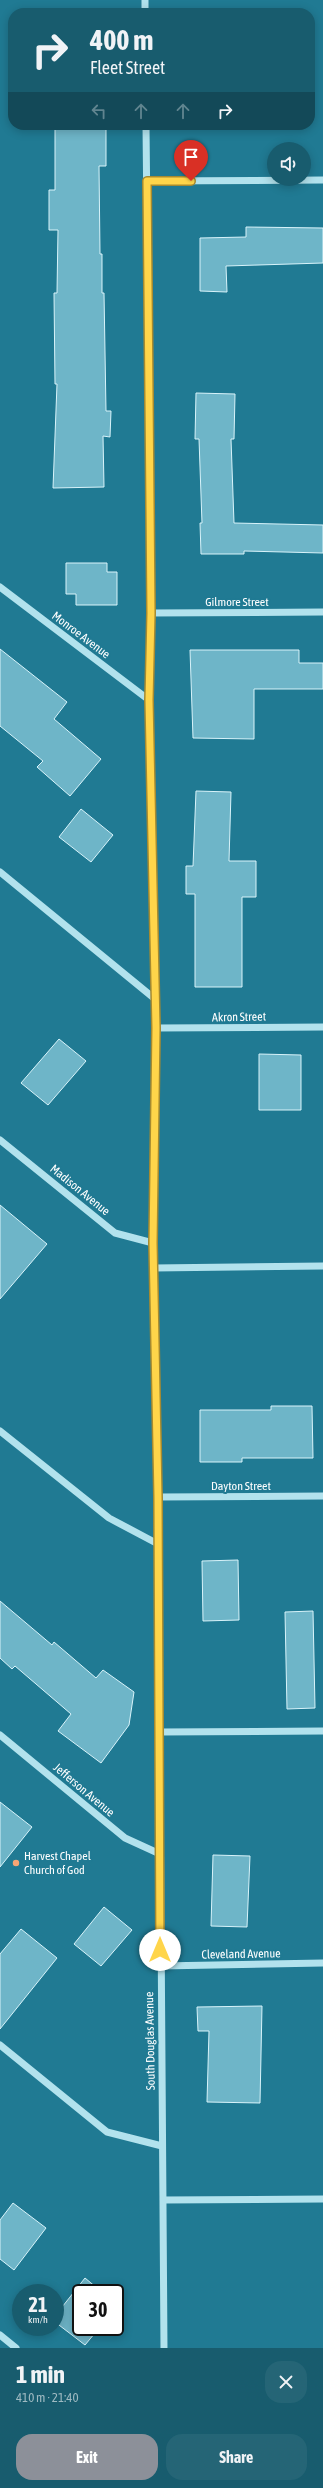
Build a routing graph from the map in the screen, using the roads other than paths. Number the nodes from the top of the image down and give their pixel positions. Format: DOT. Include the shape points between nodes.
graph roads {
  1 [pos="146,130"];
  2 [pos="323,180"];
  3 [pos="147,181"];
  4 [pos="0,587"];
  5 [pos="323,612"];
  6 [pos="151,613"];
  7 [pos="149,700"];
  8 [pos="0,872"];
  9 [pos="155,999"];
  10 [pos="323,1027"];
  11 [pos="156,1028"];
  12 [pos="0,1140"];
  13 [pos="153,1243"];
  14 [pos="323,1266"];
  15 [pos="154,1268"];
  16 [pos="0,1431"];
  17 [pos="323,1496"];
  18 [pos="158,1497"];
  19 [pos="158,1544"];
  20 [pos="323,1731"];
  21 [pos="159,1732"];
  22 [pos="0,1735"];
  23 [pos="160,1854"];
  24 [pos="323,1963"];
  25 [pos="160,1966"];
  26 [pos="0,2045"];
  27 [pos="162,2146"];
  28 [pos="323,2199"];
  29 [pos="163,2200"];
  30 [pos="0,2335"];
  31 [pos="16,2348"];
  32 [pos="164,2348"];
  1 -- 3 [label="street, South Douglas Avenue"];
  2 -- 3 [label="street"];
  3 -- 6 [label="street, South Douglas Avenue"];
  4 -- 7 [label="street, Monroe Avenue"];
  5 -- 6 [label="street, Gilmore Street"];
  6 -- 7 [label="street, South Douglas Avenue"];
  7 -- 9 [label="street, South Douglas Avenue"];
  8 -- 9 [label="street"];
  9 -- 11 [label="street, South Douglas Avenue"];
  10 -- 11 [label="street, Akron Street"];
  11 -- 13 [label="street, South Douglas Avenue"];
  12 -- 13 [label="street, Madison Avenue" via="115,1233"];
  13 -- 15 [label="street, South Douglas Avenue"];
  14 -- 15 [label="street"];
  15 -- 18 [label="street, South Douglas Avenue"];
  16 -- 19 [label="street" via="109,1518"];
  17 -- 18 [label="street, Dayton Street"];
  18 -- 19 [label="street, South Douglas Avenue"];
  19 -- 21 [label="street, South Douglas Avenue"];
  20 -- 21 [label="street"];
  21 -- 23 [label="street, South Douglas Avenue"];
  22 -- 23 [label="street, Jefferson Avenue" via="125,1838"];
  23 -- 25 [label="street, South Douglas Avenue"];
  24 -- 25 [label="street, Cleveland Avenue"];
  25 -- 27 [label="street, South Douglas Avenue"];
  26 -- 27 [label="street" via="107,2132"];
  27 -- 29 [label="street, South Douglas Avenue"];
  28 -- 29 [label="street"];
  29 -- 32 [label="street, South Douglas Avenue"];
  30 -- 31 [label="street"];
}
